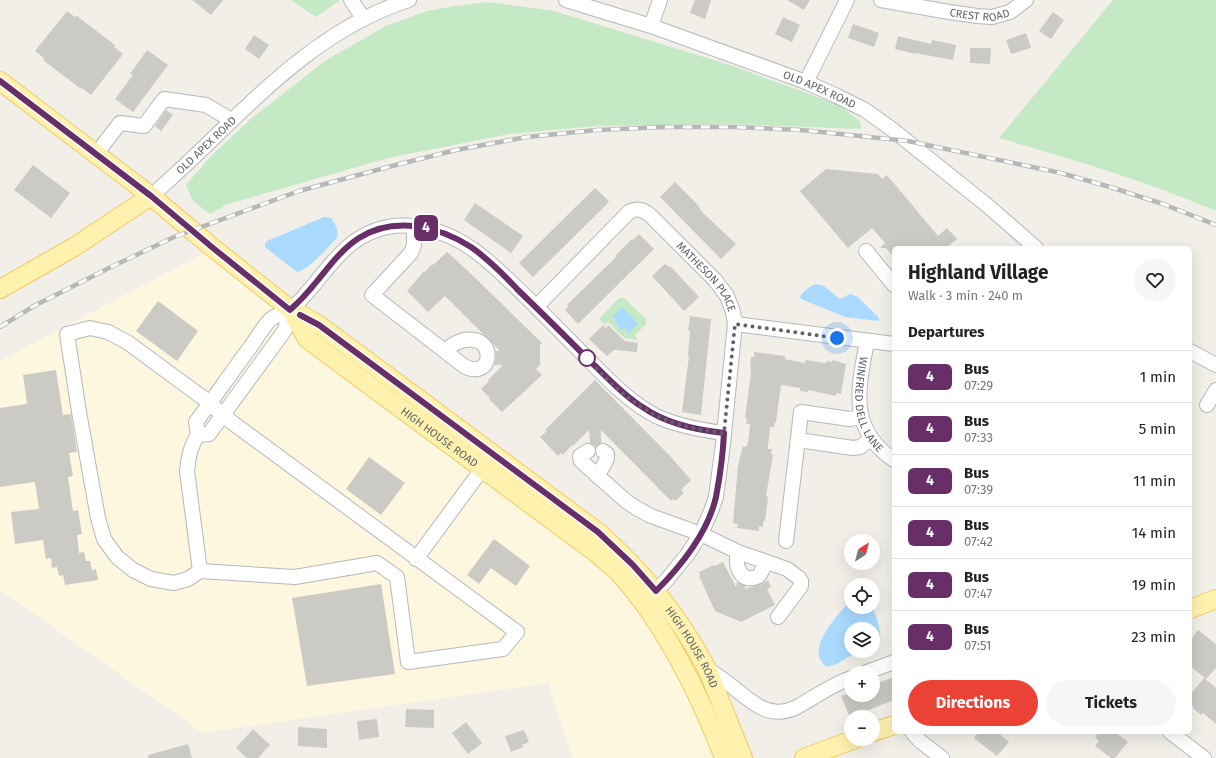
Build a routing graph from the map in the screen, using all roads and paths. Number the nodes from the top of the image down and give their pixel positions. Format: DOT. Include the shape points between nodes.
graph roads {
  1 [pos="351,0"];
  2 [pos="409,0"];
  3 [pos="566,0"];
  4 [pos="660,0"];
  5 [pos="847,0"];
  6 [pos="881,0"];
  7 [pos="1026,0"];
  8 [pos="363,18"];
  9 [pos="651,26"];
  10 [pos="0,81"];
  11 [pos="806,82"];
  12 [pos="231,120"];
  13 [pos="96,154"];
  14 [pos="151,196"];
  15 [pos="414,226"];
  16 [pos="1034,246"];
  17 [pos="866,251"];
  18 [pos="892,283"];
  19 [pos="0,290"];
  20 [pos="536,307"];
  21 [pos="290,310"];
  22 [pos="735,324"];
  23 [pos="866,342"];
  24 [pos="892,344"];
  25 [pos="446,351"];
  26 [pos="1192,352"];
  27 [pos="1216,365"];
  28 [pos="1216,390"];
  29 [pos="210,403"];
  30 [pos="1207,405"];
  31 [pos="222,415"];
  32 [pos="861,417"];
  33 [pos="724,433"];
  34 [pos="198,435"];
  35 [pos="871,439"];
  36 [pos="798,440"];
  37 [pos="588,451"];
  38 [pos="603,451"];
  39 [pos="494,455"];
  40 [pos="892,458"];
  41 [pos="482,470"];
  42 [pos="597,476"];
  43 [pos="701,534"];
  44 [pos="786,541"];
  45 [pos="738,552"];
  46 [pos="416,559"];
  47 [pos="766,563"];
  48 [pos="200,571"];
  49 [pos="649,597"];
  50 [pos="1216,599"];
  51 [pos="1192,608"];
  52 [pos="778,617"];
  53 [pos="892,663"];
  54 [pos="880,667"];
  55 [pos="707,668"];
  56 [pos="844,681"];
  57 [pos="892,725"];
  58 [pos="880,729"];
  59 [pos="914,734"];
  60 [pos="1173,734"];
  61 [pos="844,743"];
  62 [pos="724,758"];
  63 [pos="743,758"];
  64 [pos="804,758"];
  65 [pos="942,758"];
  66 [pos="1204,758"];
  1 -- 8 [label="street"];
  2 -- 8 [label="street, OLD APEX ROAD"];
  3 -- 9 [label="street, OLD APEX ROAD"];
  4 -- 9 [label="street"];
  5 -- 11 [label="street"];
  6 -- 7 [label="street, CREST ROAD" via="992,17 1010,12"];
  8 -- 12 [label="street, OLD APEX ROAD" via="313,50"];
  9 -- 11 [label="street, OLD APEX ROAD"];
  10 -- 13 [label="main road, HIGH HOUSE ROAD"];
  11 -- 16 [label="street, OLD APEX ROAD" via="865,110 889,126"];
  12 -- 13 [label="street" via="206,105 164,99 144,126 120,122"];
  12 -- 14 [label="street, OLD APEX ROAD"];
  13 -- 14 [label="main road, HIGH HOUSE ROAD"];
  14 -- 19 [label="main road, OLD APEX ROAD" via="74,247"];
  14 -- 21 [label="main road, HIGH HOUSE ROAD"];
  15 -- 20 [label="street" via="440,231 470,247"];
  15 -- 21 [label="street" via="390,227 359,238 338,257"];
  15 -- 25 [label="street" via="412,253 372,295"];
  17 -- 18 [label="street"];
  20 -- 22 [label="street, MATHESON PLACE" via="629,212 639,209 652,216 715,280 726,296"];
  20 -- 33 [label="street" via="613,383 642,407 677,424"];
  21 -- 29 [label="street" via="271,319"];
  21 -- 31 [label="street" via="285,330"];
  21 -- 39 [label="main road, HIGH HOUSE ROAD" via="319,325"];
  21 -- 41 [label="main road, HIGH HOUSE ROAD" via="307,339"];
  22 -- 23 [label="street"];
  22 -- 33 [label="street, MATHESON PLACE"];
  23 -- 24 [label="street"];
  23 -- 32 [label="street, WINFRED DELL LANE" via="858,394"];
  26 -- 27 [label="street"];
  28 -- 30 [label="street"];
  29 -- 31 [label="street"];
  29 -- 34 [label="street" via="196,422"];
  29 -- 48 [label="street" via="127,342 108,332 90,328 67,334 98,518 104,539 117,557 133,570 151,579 174,583 188,579"];
  31 -- 34 [label="street" via="209,434"];
  31 -- 46 [label="street"];
  32 -- 35 [label="street, WINFRED DELL LANE"];
  32 -- 36 [label="street" via="850,419 802,412"];
  33 -- 43 [label="street, MATHESON PLACE" via="716,497"];
  34 -- 48 [label="street" via="188,456 187,471"];
  35 -- 36 [label="street" via="860,447 853,448"];
  35 -- 40 [label="street, WINFRED DELL LANE"];
  36 -- 44 [label="street"];
  37 -- 42 [label="street" via="580,458"];
  38 -- 42 [label="street" via="607,458"];
  39 -- 41 [label="street"];
  39 -- 49 [label="main road, HIGH HOUSE ROAD" via="598,532 633,565"];
  41 -- 46 [label="street"];
  41 -- 49 [label="main road, HIGH HOUSE ROAD" via="595,552"];
  42 -- 43 [label="street" via="638,510"];
  43 -- 45 [label="street"];
  43 -- 49 [label="street, MATHESON PLACE" via="676,569"];
  45 -- 47 [label="street"];
  45 -- 47 [label="street" via="738,570 747,577 759,576"];
  46 -- 48 [label="street" via="517,632 503,649 408,662 396,577 377,563 295,577"];
  47 -- 52 [label="street" via="787,569 801,581 800,588"];
  49 -- 55 [label="main road, HIGH HOUSE ROAD" via="687,636"];
  49 -- 62 [label="main road, HIGH HOUSE ROAD" via="660,627 688,676"];
  50 -- 51 [label="main road"];
  53 -- 54 [label="street"];
  55 -- 56 [label="street" via="751,703 778,712 796,707"];
  55 -- 63 [label="main road, HIGH HOUSE ROAD"];
  57 -- 58 [label="main road"];
  59 -- 65 [label="street"];
  60 -- 66 [label="street"];
  61 -- 64 [label="main road"];
}
